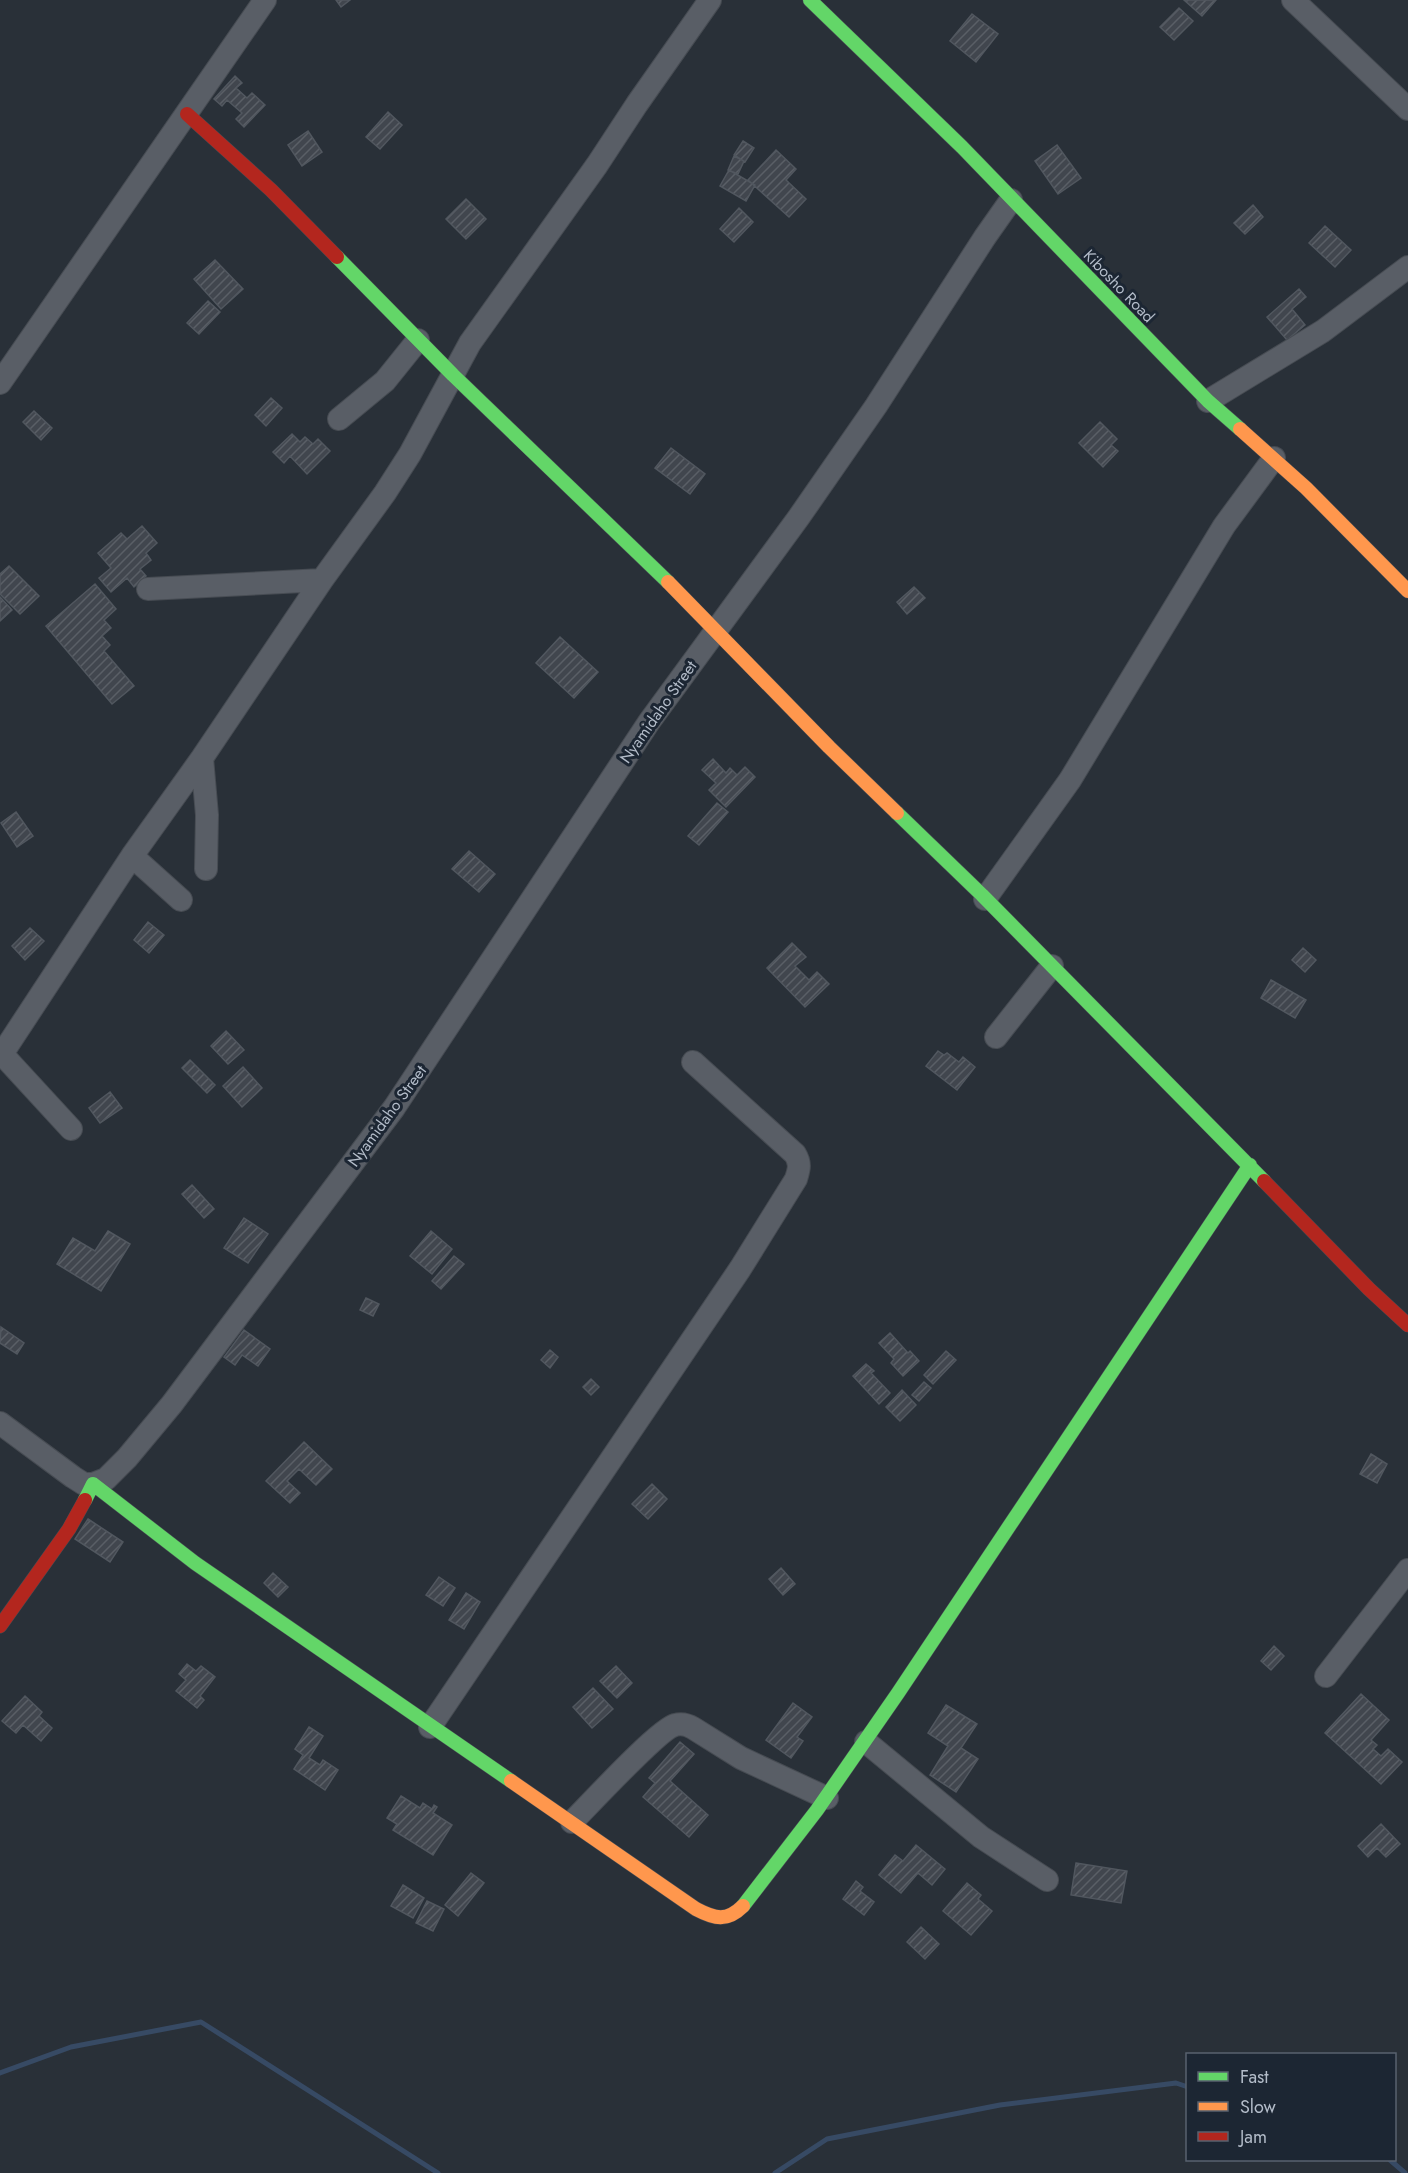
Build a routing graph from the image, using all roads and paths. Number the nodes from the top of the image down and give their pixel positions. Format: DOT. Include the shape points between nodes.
graph roads {
  1 [pos="265,0"];
  2 [pos="710,0"];
  3 [pos="810,0"];
  4 [pos="1293,0"];
  5 [pos="1408,109"];
  6 [pos="188,114"];
  7 [pos="1011,200"];
  8 [pos="1408,267"];
  9 [pos="418,339"];
  10 [pos="453,375"];
  11 [pos="0,383"];
  12 [pos="1208,401"];
  13 [pos="339,419"];
  14 [pos="1274,458"];
  15 [pos="322,580"];
  16 [pos="148,589"];
  17 [pos="1408,591"];
  18 [pos="717,630"];
  19 [pos="202,758"];
  20 [pos="132,856"];
  21 [pos="206,869"];
  22 [pos="985,899"];
  23 [pos="181,900"];
  24 [pos="1052,966"];
  25 [pos="996,1037"];
  26 [pos="1,1056"];
  27 [pos="693,1062"];
  28 [pos="71,1129"];
  29 [pos="1250,1165"];
  30 [pos="1408,1325"];
  31 [pos="0,1423"];
  32 [pos="93,1484"];
  33 [pos="1408,1570"];
  34 [pos="0,1626"];
  35 [pos="1326,1677"];
  36 [pos="430,1727"];
  37 [pos="866,1742"];
  38 [pos="827,1798"];
  39 [pos="572,1822"];
  40 [pos="1047,1880"];
  1 -- 6 [label="street"];
  2 -- 10 [label="street" via="470,343"];
  3 -- 7 [label="street, Kibosho Road" via="962,147"];
  4 -- 5 [label="street"];
  6 -- 9 [label="street" via="271,190"];
  6 -- 11 [label="street"];
  7 -- 12 [label="street, Kibosho Road"];
  7 -- 18 [label="street, Nyamidaho Street" via="876,406"];
  8 -- 12 [label="street" via="1323,331"];
  9 -- 10 [label="street"];
  9 -- 13 [label="street" via="385,381"];
  10 -- 15 [label="street" via="404,464"];
  10 -- 18 [label="street"];
  12 -- 14 [label="street, Kibosho Road"];
  14 -- 17 [label="street, Kibosho Road"];
  14 -- 22 [label="street" via="1224,526 1070,780"];
  15 -- 16 [label="street"];
  15 -- 19 [label="street"];
  18 -- 22 [label="street" via="876,794"];
  18 -- 32 [label="street, Nyamidaho Street" via="649,722 394,1108 172,1404 116,1470"];
  19 -- 20 [label="street"];
  19 -- 21 [label="street"];
  20 -- 23 [label="street"];
  20 -- 26 [label="street"];
  22 -- 24 [label="street"];
  24 -- 25 [label="street"];
  24 -- 29 [label="street"];
  26 -- 28 [label="street"];
  27 -- 36 [label="street" via="795,1154 800,1167 796,1179 740,1269"];
  29 -- 30 [label="street"];
  29 -- 37 [label="street"];
  31 -- 32 [label="street" via="72,1477"];
  32 -- 34 [label="street" via="73,1524"];
  32 -- 36 [label="street" via="195,1563"];
  33 -- 35 [label="street"];
  36 -- 39 [label="street"];
  37 -- 38 [label="street"];
  37 -- 40 [label="street" via="981,1837"];
  38 -- 39 [label="street" via="741,1758 693,1728 677,1724 660,1735"];
  38 -- 39 [label="street" via="755,1892 728,1917 718,1918 700,1912"];
}
